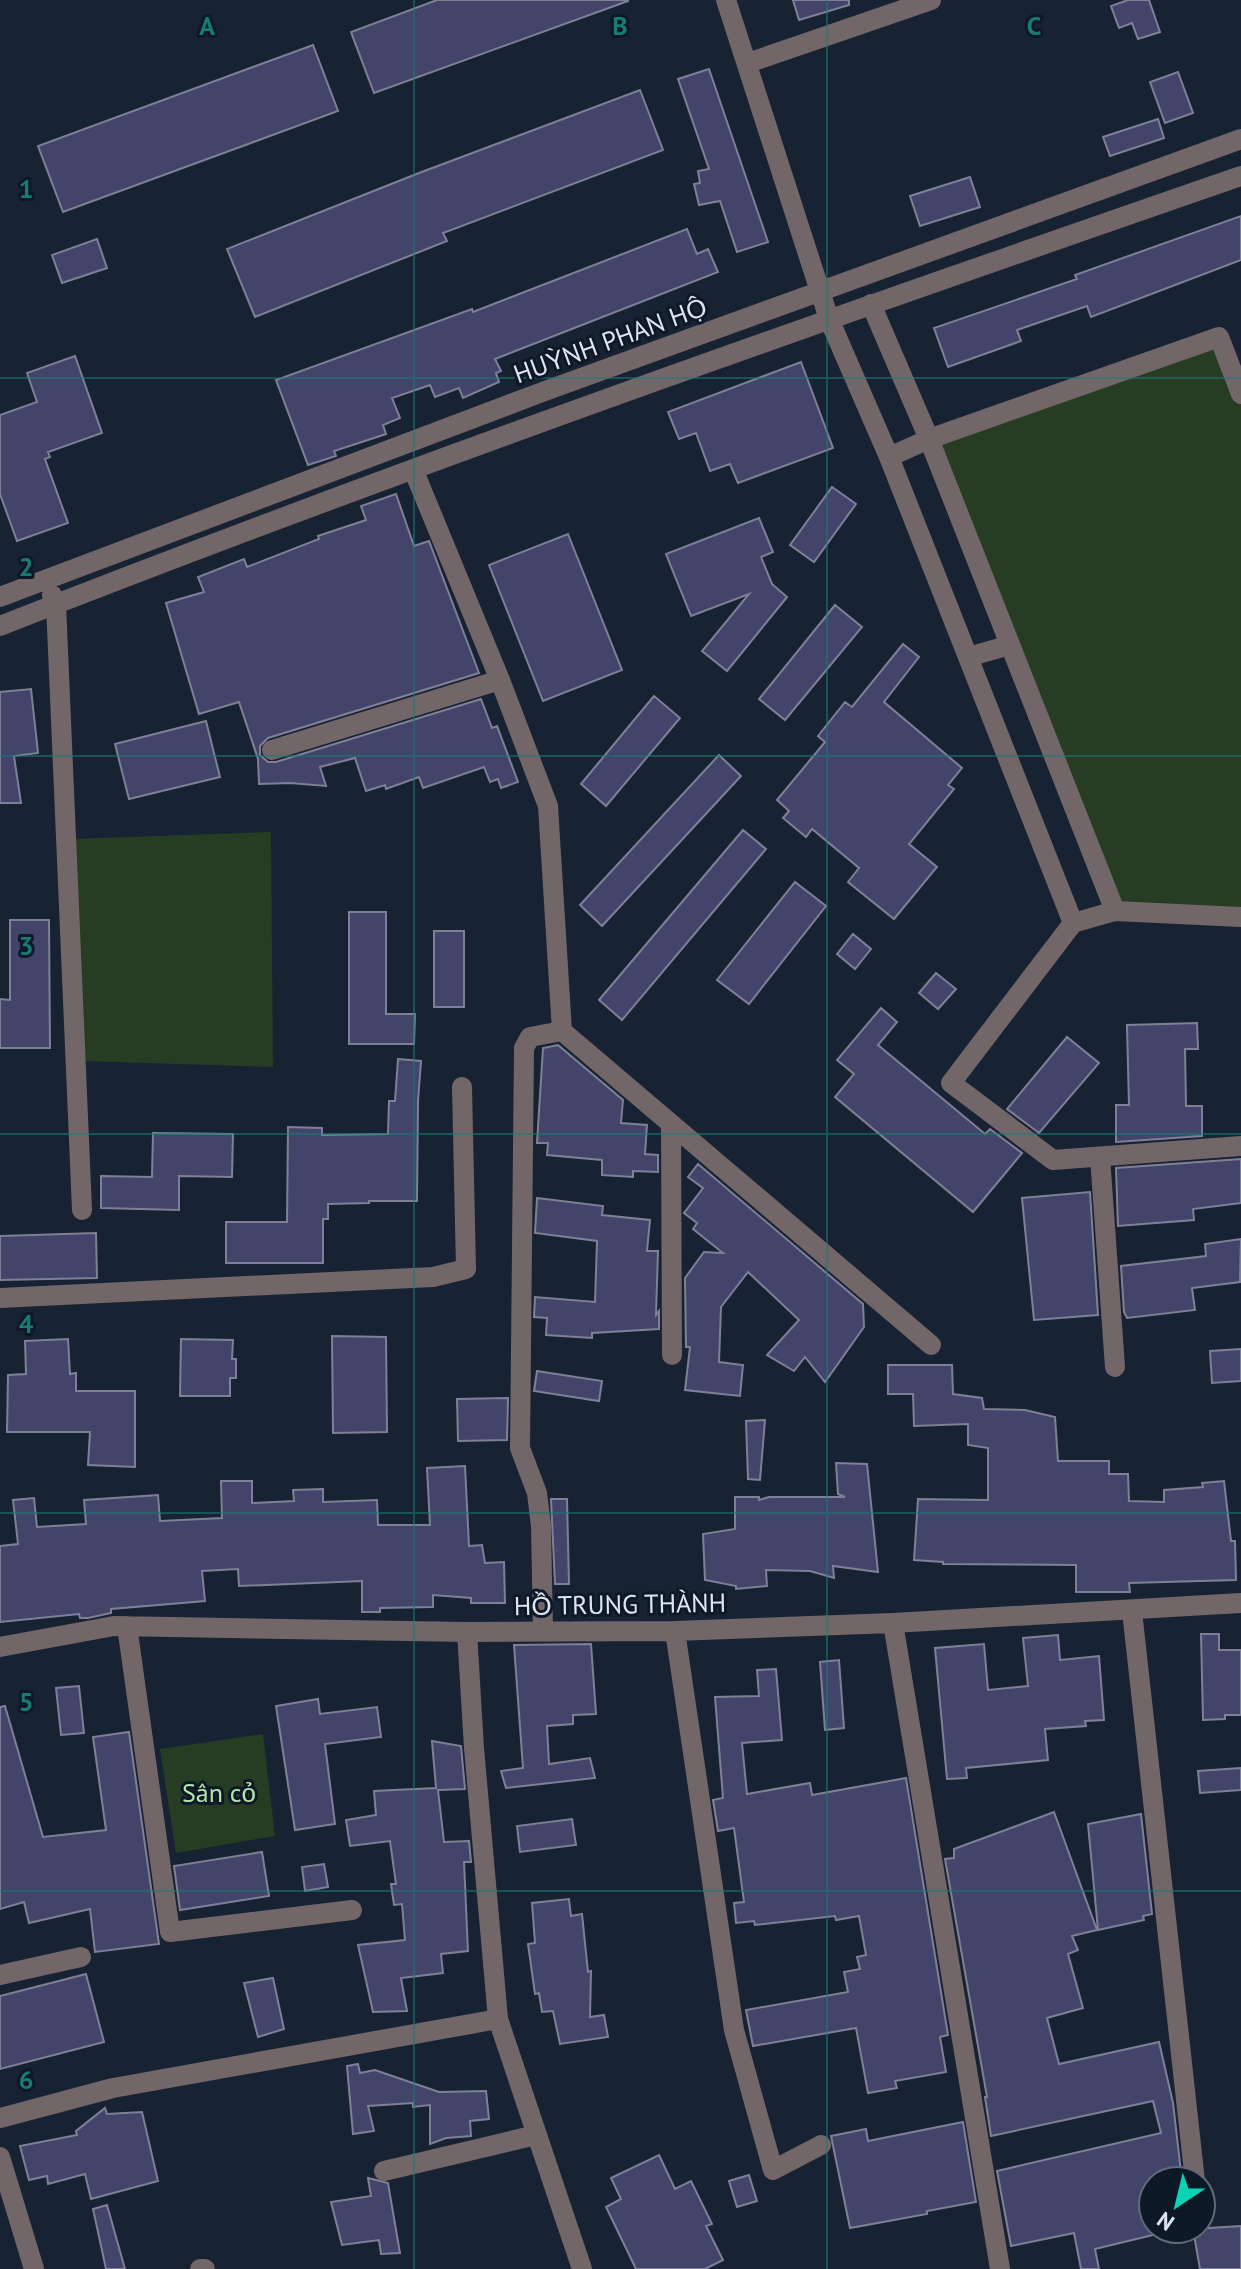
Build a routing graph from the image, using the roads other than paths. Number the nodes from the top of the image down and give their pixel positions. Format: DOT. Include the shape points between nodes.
graph roads {
  1 [pos="726,0"];
  2 [pos="931,0"];
  3 [pos="748,63"];
  4 [pos="1241,139"];
  5 [pos="1241,176"];
  6 [pos="1080,198"];
  7 [pos="1091,228"];
  8 [pos="820,291"];
  9 [pos="871,304"];
  10 [pos="829,319"];
  11 [pos="1241,394"];
  12 [pos="929,439"];
  13 [pos="889,457"];
  14 [pos="413,469"];
  15 [pos="46,579"];
  16 [pos="0,597"];
  17 [pos="56,604"];
  18 [pos="0,626"];
  19 [pos="1010,645"];
  20 [pos="968,657"];
  21 [pos="500,680"];
  22 [pos="272,750"];
  23 [pos="1115,911"];
  24 [pos="1241,917"];
  25 [pos="1073,923"];
  26 [pos="562,1031"];
  27 [pos="462,1087"];
  28 [pos="671,1124"];
  29 [pos="1241,1146"];
  30 [pos="1100,1157"];
  31 [pos="82,1210"];
  32 [pos="0,1298"];
  33 [pos="931,1345"];
  34 [pos="672,1355"];
  35 [pos="1115,1367"];
  36 [pos="1241,1603"];
  37 [pos="1132,1611"];
  38 [pos="893,1623"];
  39 [pos="127,1626"];
  40 [pos="543,1631"];
  41 [pos="675,1631"];
  42 [pos="467,1632"];
  43 [pos="0,1647"];
  44 [pos="352,1910"];
  45 [pos="81,1957"];
  46 [pos="0,1975"];
  47 [pos="498,2019"];
  48 [pos="0,2118"];
  49 [pos="536,2135"];
  50 [pos="821,2145"];
  51 [pos="0,2157"];
  52 [pos="1193,2165"];
  53 [pos="384,2171"];
  54 [pos="34,2269"];
  55 [pos="582,2269"];
  56 [pos="1000,2269"];
  1 -- 3 [label="street"];
  2 -- 3 [label="street"];
  3 -- 8 [label="street"];
  4 -- 6 [label="street, HUỲNH PHAN HỘ"];
  5 -- 7 [label="street, HUỲNH PHAN HỘ"];
  6 -- 7 [label="street"];
  6 -- 8 [label="street, HUỲNH PHAN HỘ"];
  7 -- 9 [label="street, HUỲNH PHAN HỘ"];
  8 -- 10 [label="street"];
  8 -- 15 [label="street, HUỲNH PHAN HỘ"];
  9 -- 10 [label="street, HUỲNH PHAN HỘ"];
  9 -- 12 [label="street"];
  10 -- 13 [label="street"];
  10 -- 14 [label="street, HUỲNH PHAN HỘ"];
  11 -- 12 [label="street" via="1219,337"];
  12 -- 13 [label="street"];
  12 -- 19 [label="street"];
  13 -- 20 [label="street"];
  14 -- 17 [label="street, HUỲNH PHAN HỘ"];
  14 -- 21 [label="street"];
  15 -- 16 [label="street, HUỲNH PHAN HỘ"];
  15 -- 17 [label="street"];
  17 -- 18 [label="street, HUỲNH PHAN HỘ"];
  17 -- 31 [label="street"];
  19 -- 20 [label="street"];
  19 -- 23 [label="street"];
  20 -- 25 [label="street"];
  21 -- 22 [label="street"];
  21 -- 26 [label="street" via="548,806"];
  23 -- 24 [label="street"];
  23 -- 25 [label="street"];
  25 -- 30 [label="street" via="951,1083 1053,1160"];
  26 -- 28 [label="street"];
  26 -- 40 [label="street" via="530,1037 524,1048 520,1448 537,1493"];
  27 -- 32 [label="street" via="466,1269 433,1277"];
  28 -- 33 [label="street"];
  28 -- 34 [label="street"];
  29 -- 30 [label="street"];
  30 -- 35 [label="street"];
  36 -- 37 [label="street, HỒ TRUNG THÀNH"];
  37 -- 38 [label="street, HỒ TRUNG THÀNH"];
  37 -- 52 [label="street"];
  38 -- 41 [label="street, HỒ TRUNG THÀNH"];
  38 -- 56 [label="street"];
  39 -- 42 [label="street, HỒ TRUNG THÀNH"];
  39 -- 43 [label="street, HỒ TRUNG THÀNH"];
  39 -- 44 [label="street" via="170,1932"];
  40 -- 41 [label="street, HỒ TRUNG THÀNH"];
  40 -- 42 [label="street, HỒ TRUNG THÀNH"];
  41 -- 50 [label="street" via="734,2030 773,2170"];
  42 -- 47 [label="street"];
  45 -- 46 [label="street"];
  47 -- 48 [label="street" via="113,2088"];
  47 -- 49 [label="street"];
  49 -- 53 [label="street"];
  49 -- 55 [label="street"];
  51 -- 54 [label="street"];
}
